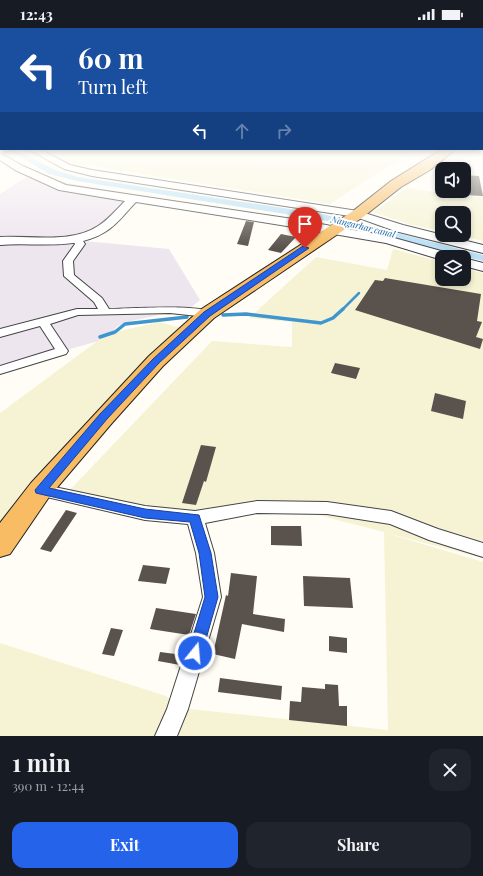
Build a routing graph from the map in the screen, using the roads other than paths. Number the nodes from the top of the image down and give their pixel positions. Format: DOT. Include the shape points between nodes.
graph roads {
  1 [pos="50,182"];
  2 [pos="151,182"];
  3 [pos="399,182"];
  4 [pos="133,199"];
  5 [pos="358,214"];
  6 [pos="333,229"];
  7 [pos="78,240"];
  8 [pos="0,241"];
  9 [pos="483,249"];
  10 [pos="435,253"];
  11 [pos="471,264"];
  12 [pos="483,267"];
  13 [pos="106,312"];
  14 [pos="207,314"];
  15 [pos="43,322"];
  16 [pos="0,333"];
  17 [pos="0,370"];
  18 [pos="40,490"];
  19 [pos="195,518"];
  20 [pos="0,545"];
  21 [pos="483,550"];
  22 [pos="166,736"];
  1 -- 4 [label="street" via="63,188"];
  2 -- 5 [label="street"];
  3 -- 5 [label="highway"];
  4 -- 6 [label="street"];
  4 -- 7 [label="street" via="101,230"];
  5 -- 6 [label="highway"];
  5 -- 9 [label="street" via="399,228"];
  6 -- 10 [label="street"];
  6 -- 14 [label="highway"];
  7 -- 8 [label="street" via="19,238"];
  7 -- 13 [label="street" via="80,244 68,261 69,276 98,300"];
  11 -- 12 [label="street"];
  13 -- 14 [label="street" via="170,310"];
  13 -- 15 [label="street" via="76,312"];
  14 -- 18 [label="highway" via="156,361"];
  15 -- 16 [label="street"];
  15 -- 17 [label="street" via="62,351"];
  18 -- 19 [label="street" via="145,513"];
  18 -- 20 [label="highway"];
  19 -- 21 [label="street" via="257,507 327,508 391,518 436,536"];
  19 -- 22 [label="street" via="205,553 212,597"];
}
